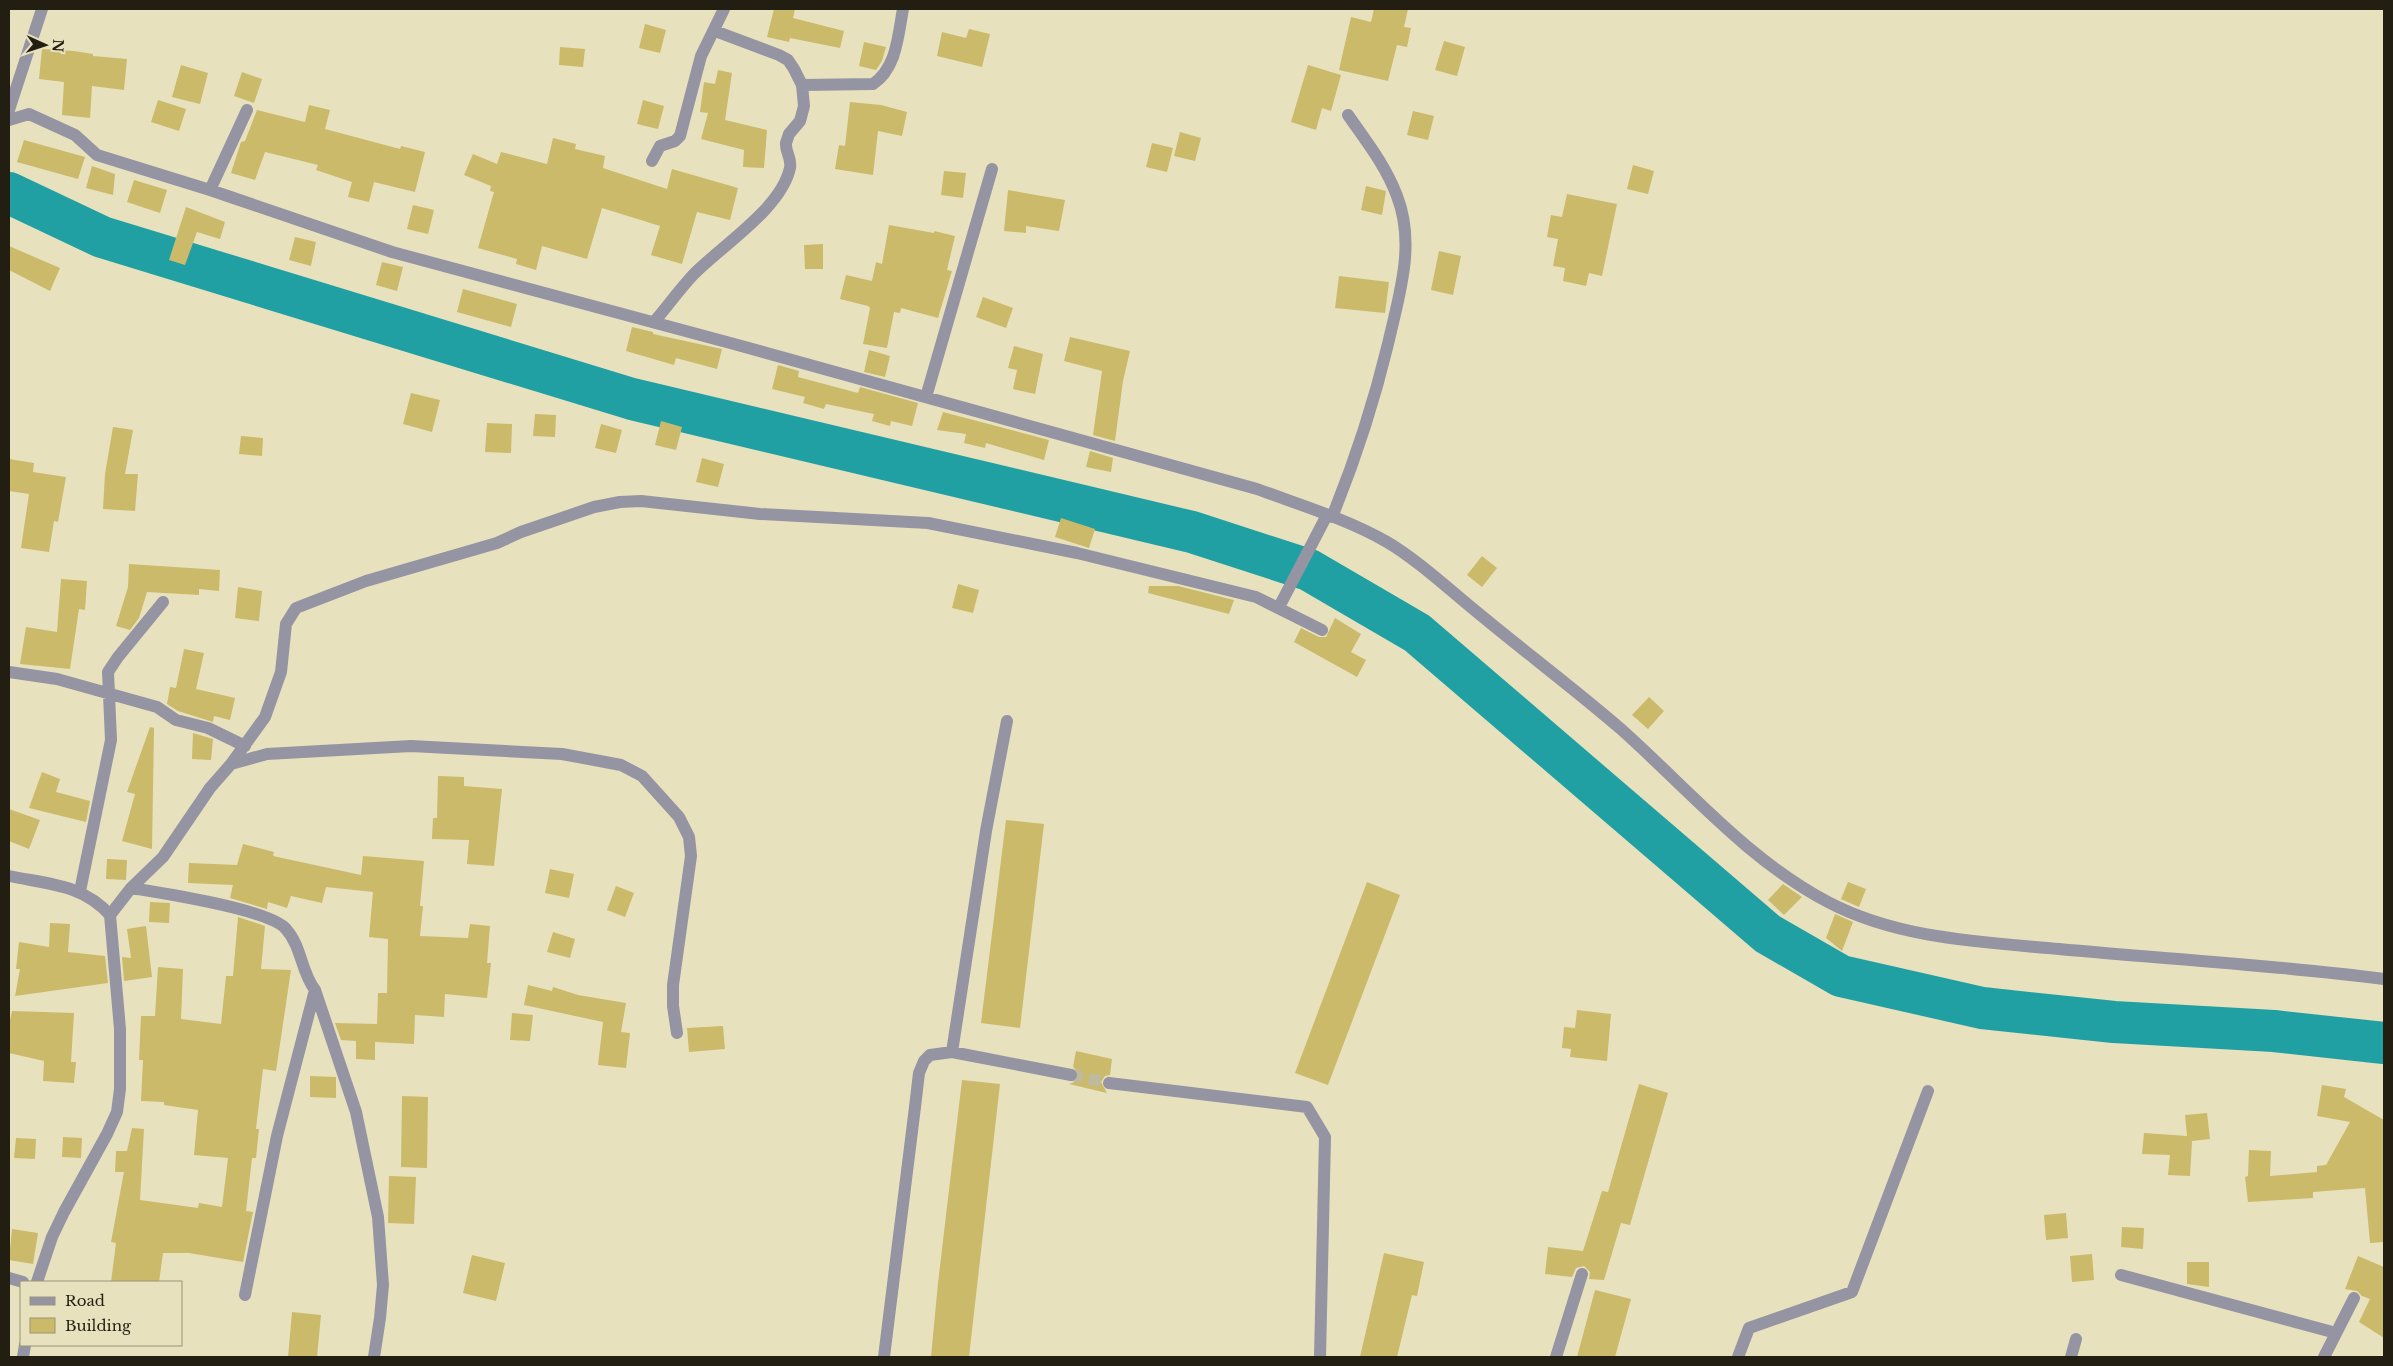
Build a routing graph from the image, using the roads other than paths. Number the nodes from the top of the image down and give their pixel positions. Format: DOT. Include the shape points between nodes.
graph roads {
  1 [pos="42,9"];
  2 [pos="724,9"];
  3 [pos="903,9"];
  4 [pos="715,31"];
  5 [pos="802,85"];
  6 [pos="9,110"];
  7 [pos="247,110"];
  8 [pos="1348,115"];
  9 [pos="9,120"];
  10 [pos="652,161"];
  11 [pos="992,169"];
  12 [pos="210,190"];
  13 [pos="654,322"];
  14 [pos="926,396"];
  15 [pos="1330,516"];
  16 [pos="163,602"];
  17 [pos="1279,608"];
  18 [pos="1322,630"];
  19 [pos="9,672"];
  20 [pos="110,696"];
  21 [pos="1007,721"];
  22 [pos="245,746"];
  23 [pos="231,764"];
  24 [pos="9,876"];
  25 [pos="132,888"];
  26 [pos="80,891"];
  27 [pos="110,915"];
  28 [pos="2384,979"];
  29 [pos="315,990"];
  30 [pos="677,1033"];
  31 [pos="952,1052"];
  32 [pos="1071,1075"];
  33 [pos="1109,1083"];
  34 [pos="1928,1090"];
  35 [pos="1582,1274"];
  36 [pos="2122,1275"];
  37 [pos="37,1281"];
  38 [pos="245,1295"];
  39 [pos="2354,1298"];
  40 [pos="2336,1333"];
  41 [pos="2076,1339"];
  42 [pos="374,1357"];
  43 [pos="884,1357"];
  44 [pos="1320,1357"];
  45 [pos="1556,1357"];
  46 [pos="1738,1357"];
  47 [pos="2071,1357"];
  48 [pos="2324,1357"];
  1 -- 6 [label="street"];
  2 -- 4 [label="street"];
  3 -- 5 [label="street" via="892,61 881,79 873,84"];
  4 -- 5 [label="street" via="788,60"];
  4 -- 10 [label="street" via="701,56 680,136 676,141 660,146"];
  5 -- 13 [label="street" via="803,110 800,121 786,142 790,163 782,186 754,223 692,276"];
  7 -- 12 [label="street"];
  8 -- 15 [label="street" via="1380,162 1397,196 1406,234 1404,277 1371,411 1352,469"];
  9 -- 12 [label="street" via="29,114 75,135 97,156"];
  11 -- 14 [label="street"];
  12 -- 13 [label="street" via="392,252"];
  13 -- 14 [label="street"];
  14 -- 15 [label="street" via="1257,488"];
  15 -- 17 [label="street" via="1306,554"];
  15 -- 28 [label="street" via="1388,542 1436,578 1621,730 1776,872 1830,903 1880,923 1930,935"];
  16 -- 20 [label="street" via="108,672"];
  17 -- 18 [label="street"];
  17 -- 22 [label="street" via="1256,597 1078,553 928,523 620,502 594,506 497,543 366,581 296,608 286,624 282,667 276,688 265,717"];
  19 -- 20 [label="street" via="57,679"];
  20 -- 22 [label="street" via="157,707 176,720 208,728"];
  20 -- 26 [label="street" via="111,740"];
  21 -- 31 [label="street" via="986,831"];
  22 -- 23 [label="street"];
  23 -- 25 [label="street" via="210,788 163,856"];
  23 -- 30 [label="street" via="267,754 411,746 562,754 621,765 642,776 680,818 689,836 691,856 673,985"];
  24 -- 26 [label="street"];
  25 -- 27 [label="street"];
  25 -- 29 [label="street" via="233,907 284,926 298,949 307,979"];
  26 -- 27 [label="street" via="98,902"];
  27 -- 37 [label="street" via="120,1028 117,1112 52,1237"];
  29 -- 38 [label="street" via="277,1136"];
  29 -- 42 [label="street" via="356,1112 378,1217 383,1285"];
  31 -- 32 [label="street"];
  31 -- 43 [label="street" via="930,1055 920,1073"];
  33 -- 44 [label="street" via="1308,1107 1325,1137"];
  34 -- 46 [label="street" via="1852,1292 1748,1328"];
  35 -- 45 [label="street"];
  36 -- 40 [label="street"];
  39 -- 40 [label="street"];
  40 -- 48 [label="street"];
  41 -- 47 [label="street"];
}
